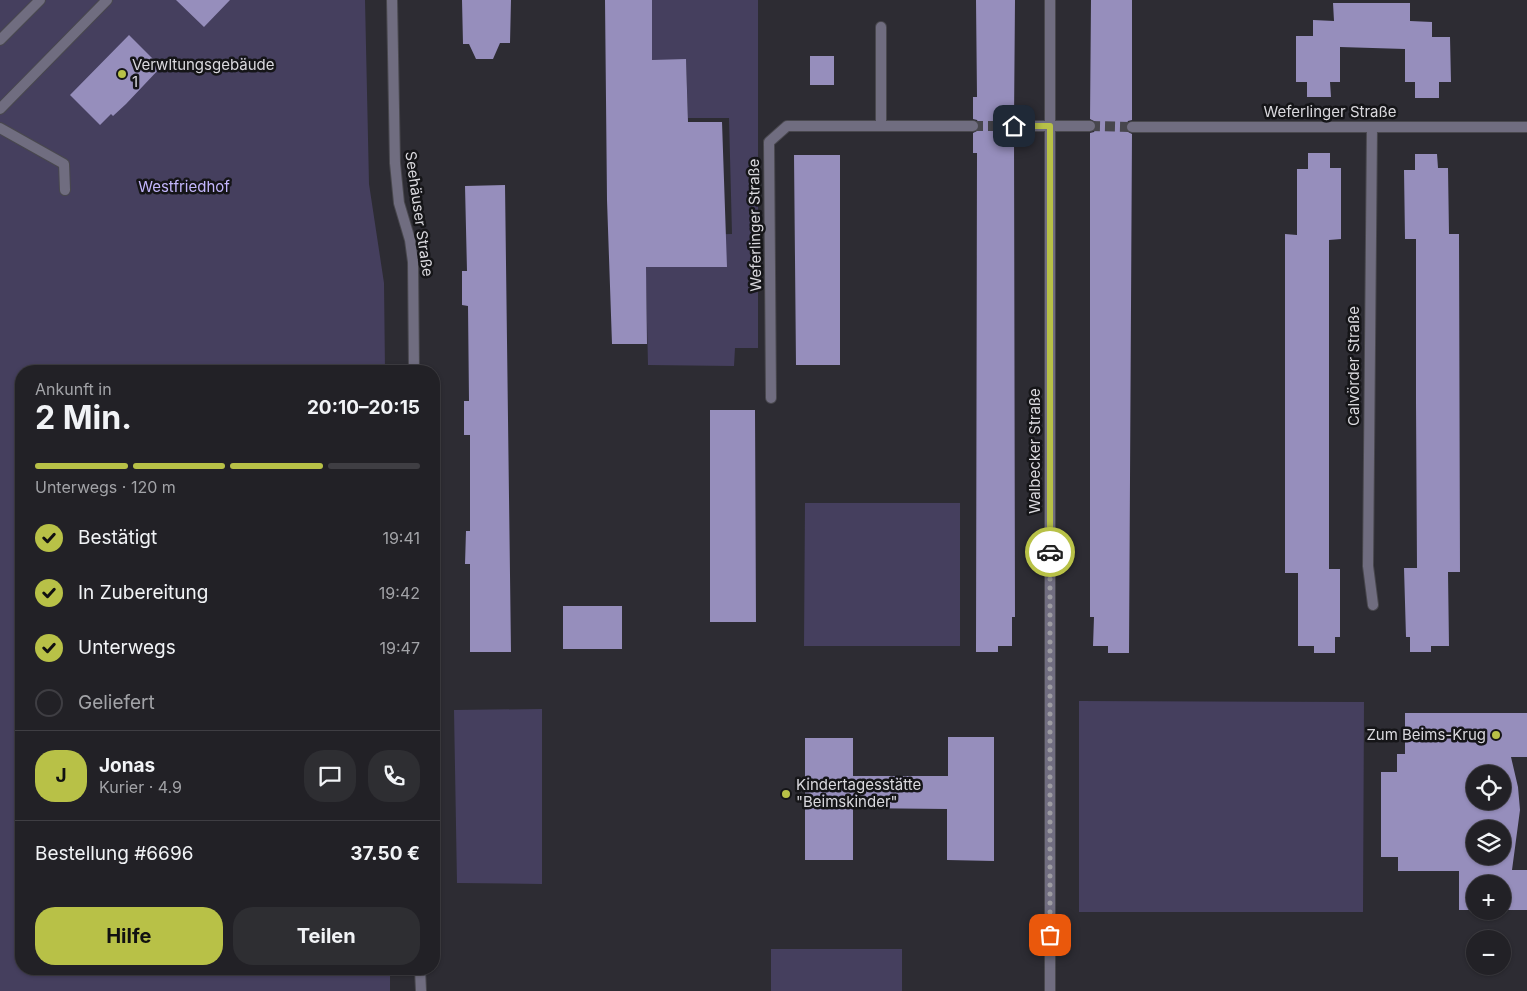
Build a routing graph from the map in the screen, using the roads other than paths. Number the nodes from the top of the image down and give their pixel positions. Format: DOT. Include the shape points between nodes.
graph roads {
  1 [pos="40,0"];
  2 [pos="107,0"];
  3 [pos="392,0"];
  4 [pos="1050,0"];
  5 [pos="881,27"];
  6 [pos="0,40"];
  7 [pos="0,109"];
  8 [pos="881,126"];
  9 [pos="973,126"];
  10 [pos="1014,126"];
  11 [pos="1050,126"];
  12 [pos="1090,126"];
  13 [pos="1132,127"];
  14 [pos="1372,127"];
  15 [pos="1527,127"];
  16 [pos="0,128"];
  17 [pos="65,190"];
  18 [pos="414,365"];
  19 [pos="771,398"];
  20 [pos="1373,605"];
  21 [pos="420,975"];
  22 [pos="421,991"];
  23 [pos="1050,991"];
  1 -- 6 [label="street"];
  2 -- 7 [label="street"];
  3 -- 18 [label="street, Seehäuser Straße" via="396,176 413,262"];
  4 -- 11 [label="street, Walbecker Straße"];
  5 -- 8 [label="street"];
  8 -- 9 [label="street, Weferlinger Straße"];
  8 -- 19 [label="street, Weferlinger Straße" via="787,126 769,142"];
  10 -- 11 [label="street"];
  11 -- 12 [label="street"];
  11 -- 23 [label="street, Walbecker Straße"];
  13 -- 14 [label="street, Weferlinger Straße"];
  14 -- 15 [label="street, Weferlinger Straße"];
  14 -- 20 [label="street, Calvörder Straße" via="1368,566"];
  16 -- 17 [label="street" via="64,164"];
  21 -- 22 [label="street"];
}
